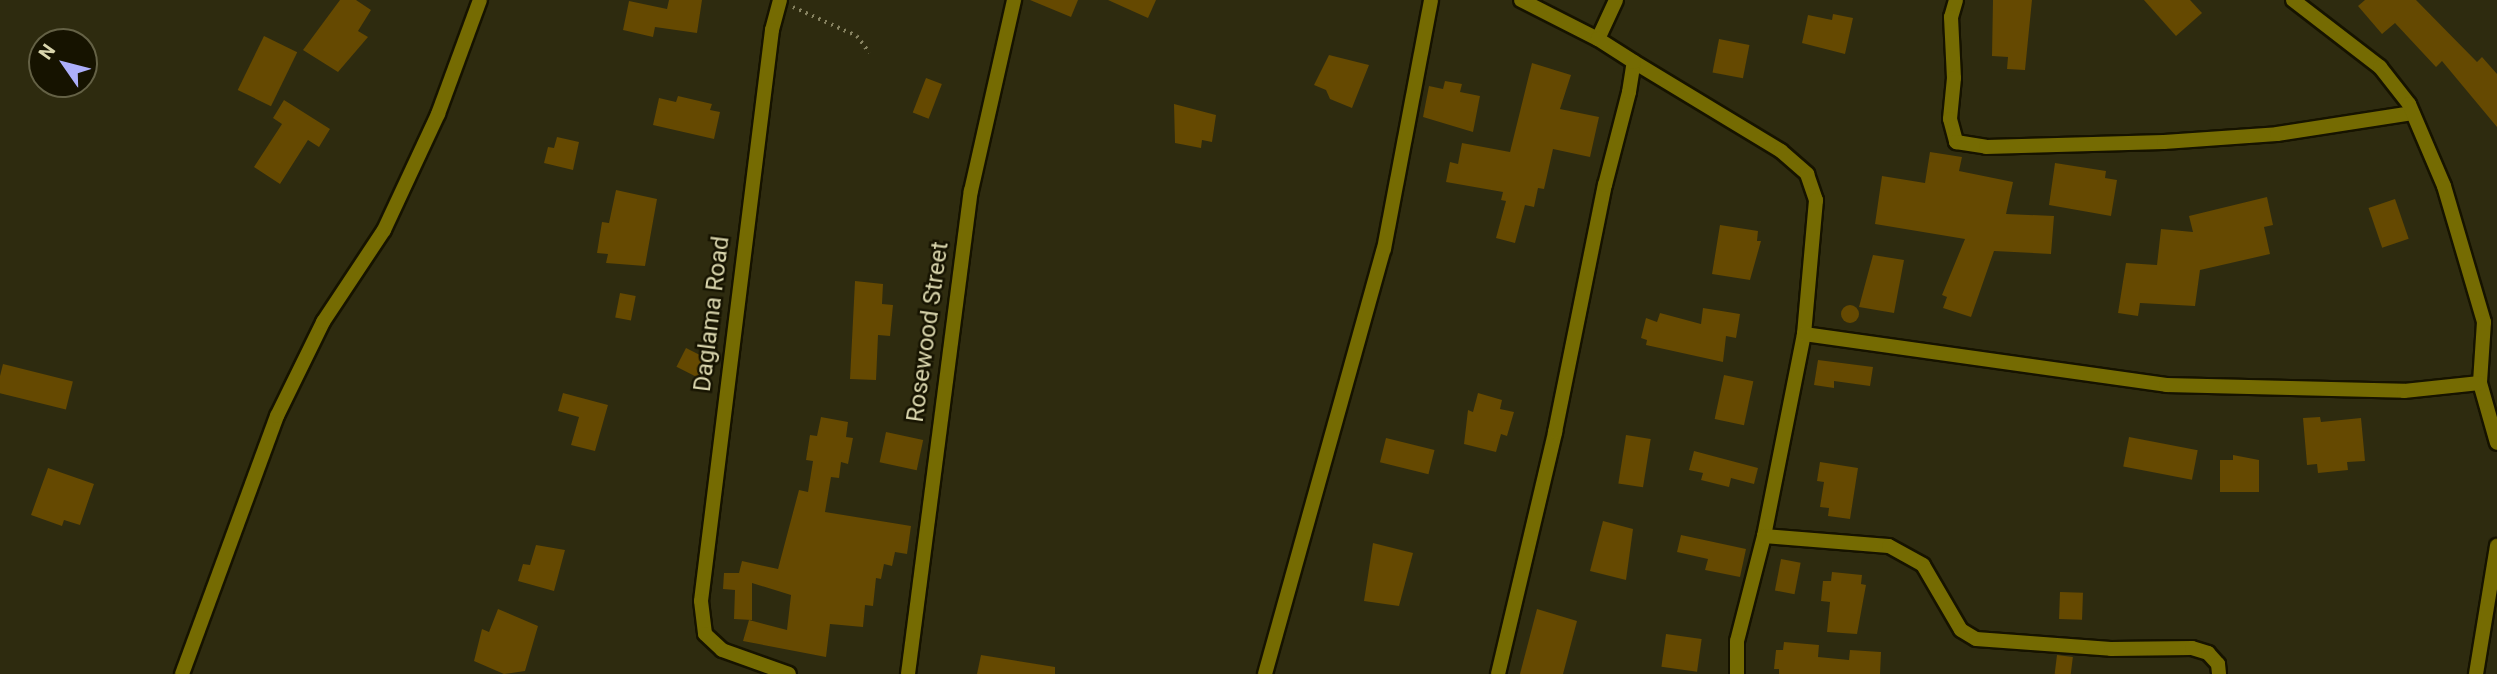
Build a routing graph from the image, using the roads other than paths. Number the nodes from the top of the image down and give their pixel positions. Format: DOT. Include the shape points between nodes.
graph roads {
  1 [pos="480,0"];
  2 [pos="781,0"];
  3 [pos="1014,0"];
  4 [pos="1431,0"];
  5 [pos="1521,0"];
  6 [pos="1616,0"];
  7 [pos="1956,0"];
  8 [pos="2293,0"];
  9 [pos="1598,39"];
  10 [pos="1634,62"];
  11 [pos="2412,113"];
  12 [pos="1804,334"];
  13 [pos="2480,383"];
  14 [pos="2497,443"];
  15 [pos="1764,536"];
  16 [pos="2497,547"];
  17 [pos="182,674"];
  18 [pos="789,674"];
  19 [pos="908,674"];
  20 [pos="1265,674"];
  21 [pos="1498,674"];
  22 [pos="1737,674"];
  23 [pos="2219,674"];
  24 [pos="2476,674"];
  1 -- 17 [label="street" via="438,114 384,230 323,322 277,416"];
  2 -- 18 [label="street, Daglama Road" via="772,30 701,601 705,634 722,650"];
  3 -- 19 [label="street, Rosewood Street" via="971,191"];
  4 -- 20 [label="street" via="1384,249"];
  5 -- 9 [label="street"];
  6 -- 9 [label="street"];
  7 -- 11 [label="street" via="1951,17 1954,78 1950,119 1956,142 1986,147 2164,142 2277,134"];
  8 -- 11 [label="street" via="2380,67"];
  9 -- 10 [label="street"];
  10 -- 12 [label="street" via="1781,152 1807,174 1816,200"];
  10 -- 21 [label="street"];
  11 -- 13 [label="street" via="2444,186 2484,321"];
  12 -- 13 [label="street" via="2166,385 2404,391"];
  12 -- 15 [label="street"];
  13 -- 14 [label="street"];
  15 -- 22 [label="street" via="1737,641"];
  15 -- 23 [label="street" via="1889,546 1923,565 1961,629 1976,639 2111,649 2192,648 2208,653 2218,664"];
  16 -- 24 [label="street"];
}
